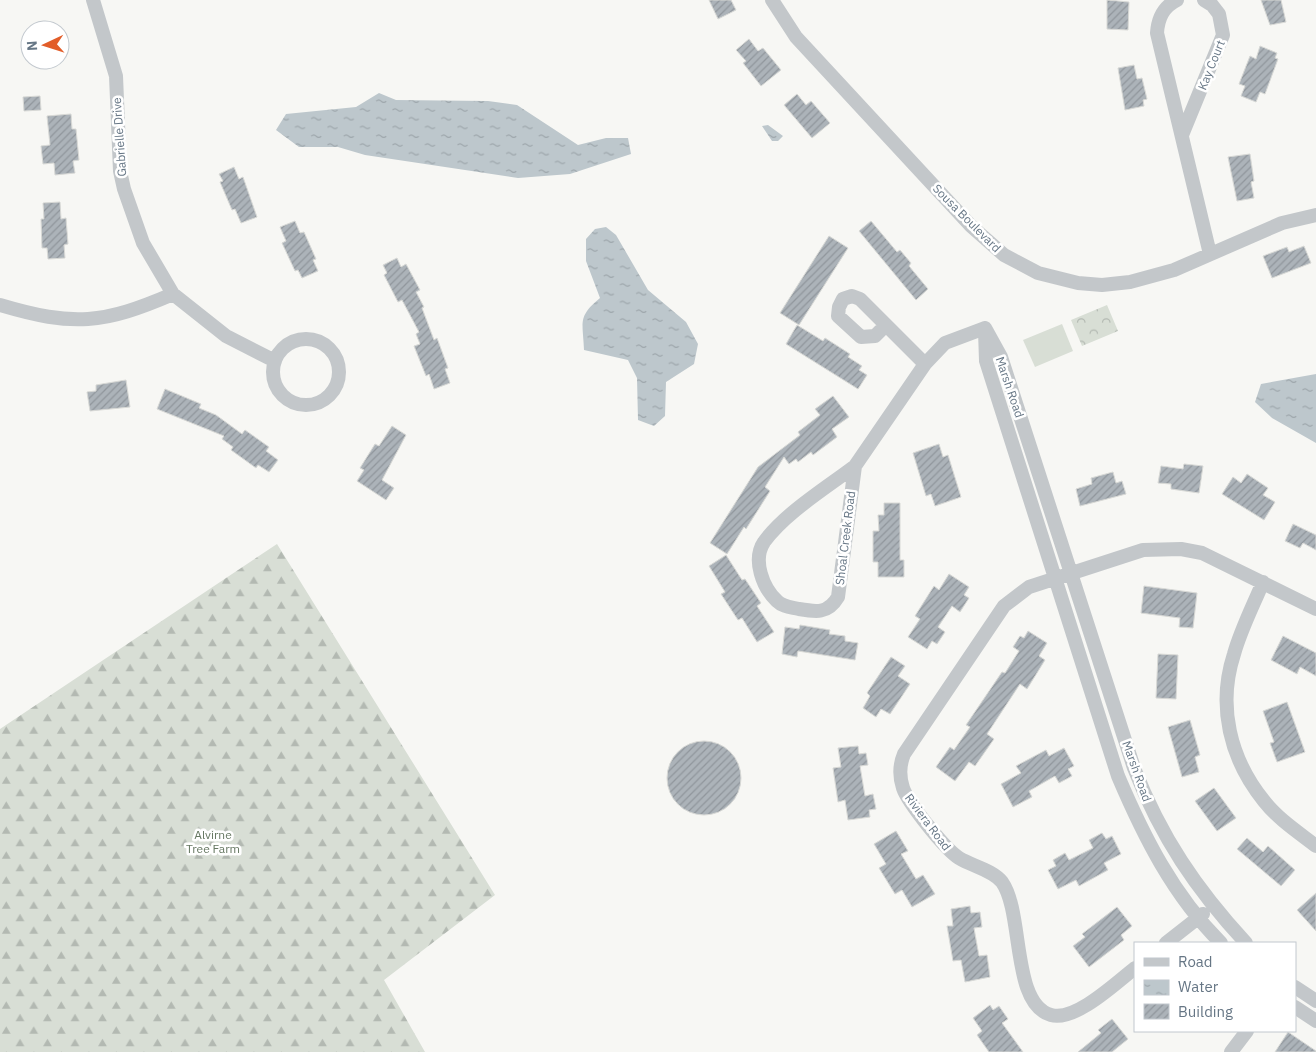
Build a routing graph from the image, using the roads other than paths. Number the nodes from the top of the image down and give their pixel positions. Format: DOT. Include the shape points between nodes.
graph roads {
  1 [pos="93,0"];
  2 [pos="772,0"];
  3 [pos="1177,0"];
  4 [pos="1204,0"];
  5 [pos="1182,135"];
  6 [pos="1316,214"];
  7 [pos="1210,254"];
  8 [pos="173,294"];
  9 [pos="0,305"];
  10 [pos="885,326"];
  11 [pos="984,328"];
  12 [pos="275,361"];
  13 [pos="925,364"];
  14 [pos="855,466"];
  15 [pos="1071,573"];
  16 [pos="1055,578"];
  17 [pos="1263,582"];
  18 [pos="1316,609"];
  19 [pos="1316,846"];
  20 [pos="1212,906"];
  21 [pos="1196,919"];
  22 [pos="1167,942"];
  23 [pos="1220,942"];
  24 [pos="1245,942"];
  25 [pos="1134,969"];
  26 [pos="1296,988"];
  27 [pos="1316,1001"];
  28 [pos="1296,1008"];
  29 [pos="1316,1021"];
  30 [pos="1245,1032"];
  31 [pos="1231,1052"];
  1 -- 8 [label="street, Gabrielle Drive" via="116,76 120,171 124,189 143,243"];
  2 -- 7 [label="street, Sousa Boulevard" via="796,37 971,226 1021,265 1065,282 1116,284 1160,275"];
  3 -- 5 [label="street" via="1162,12 1157,33"];
  4 -- 5 [label="street, Kay Court" via="1219,14 1223,35"];
  5 -- 7 [label="street"];
  6 -- 7 [label="street, Sousa Boulevard" via="1282,223"];
  8 -- 9 [label="street" via="124,314 88,320 52,319"];
  8 -- 12 [label="street, Gabrielle Drive" via="226,336"];
  10 -- 13 [label="street"];
  11 -- 13 [label="street, Shoal Creek Road" via="946,343"];
  11 -- 15 [label="street, Marsh Road" via="1001,357"];
  11 -- 16 [label="street, Marsh Road" via="986,361"];
  12 -- 12 [label="street" via="288,344 304,340 320,342 335,358 338,368 334,389 318,403 307,405 292,401 279,392 274,382"];
  13 -- 14 [label="street, Shoal Creek Road"];
  14 -- 14 [label="street, Shoal Creek Road" via="838,597 830,607 817,612 784,606 772,595 760,572 758,556 761,549 784,520"];
  15 -- 16 [label="street, Riviera Road"];
  15 -- 17 [label="street, Riviera Road" via="1143,550 1181,549 1202,552"];
  15 -- 20 [label="street, Marsh Road" via="1147,802 1190,876"];
  16 -- 21 [label="street, Marsh Road" via="1118,776 1147,841"];
  16 -- 25 [label="street, Riviera Road" via="1029,587 1004,606 908,747 901,762 901,780 908,797 944,845 962,860 998,878 1008,891 1026,984 1036,1007 1053,1016 1072,1013"];
  17 -- 18 [label="street, Riviera Road"];
  17 -- 19 [label="street" via="1228,673 1226,720 1237,757 1255,790 1282,819"];
  20 -- 21 [label="street"];
  20 -- 24 [label="street, Marsh Road"];
  21 -- 22 [label="street"];
  21 -- 23 [label="street, Marsh Road"];
  26 -- 27 [label="street"];
  28 -- 29 [label="street"];
  30 -- 31 [label="street"];
}
